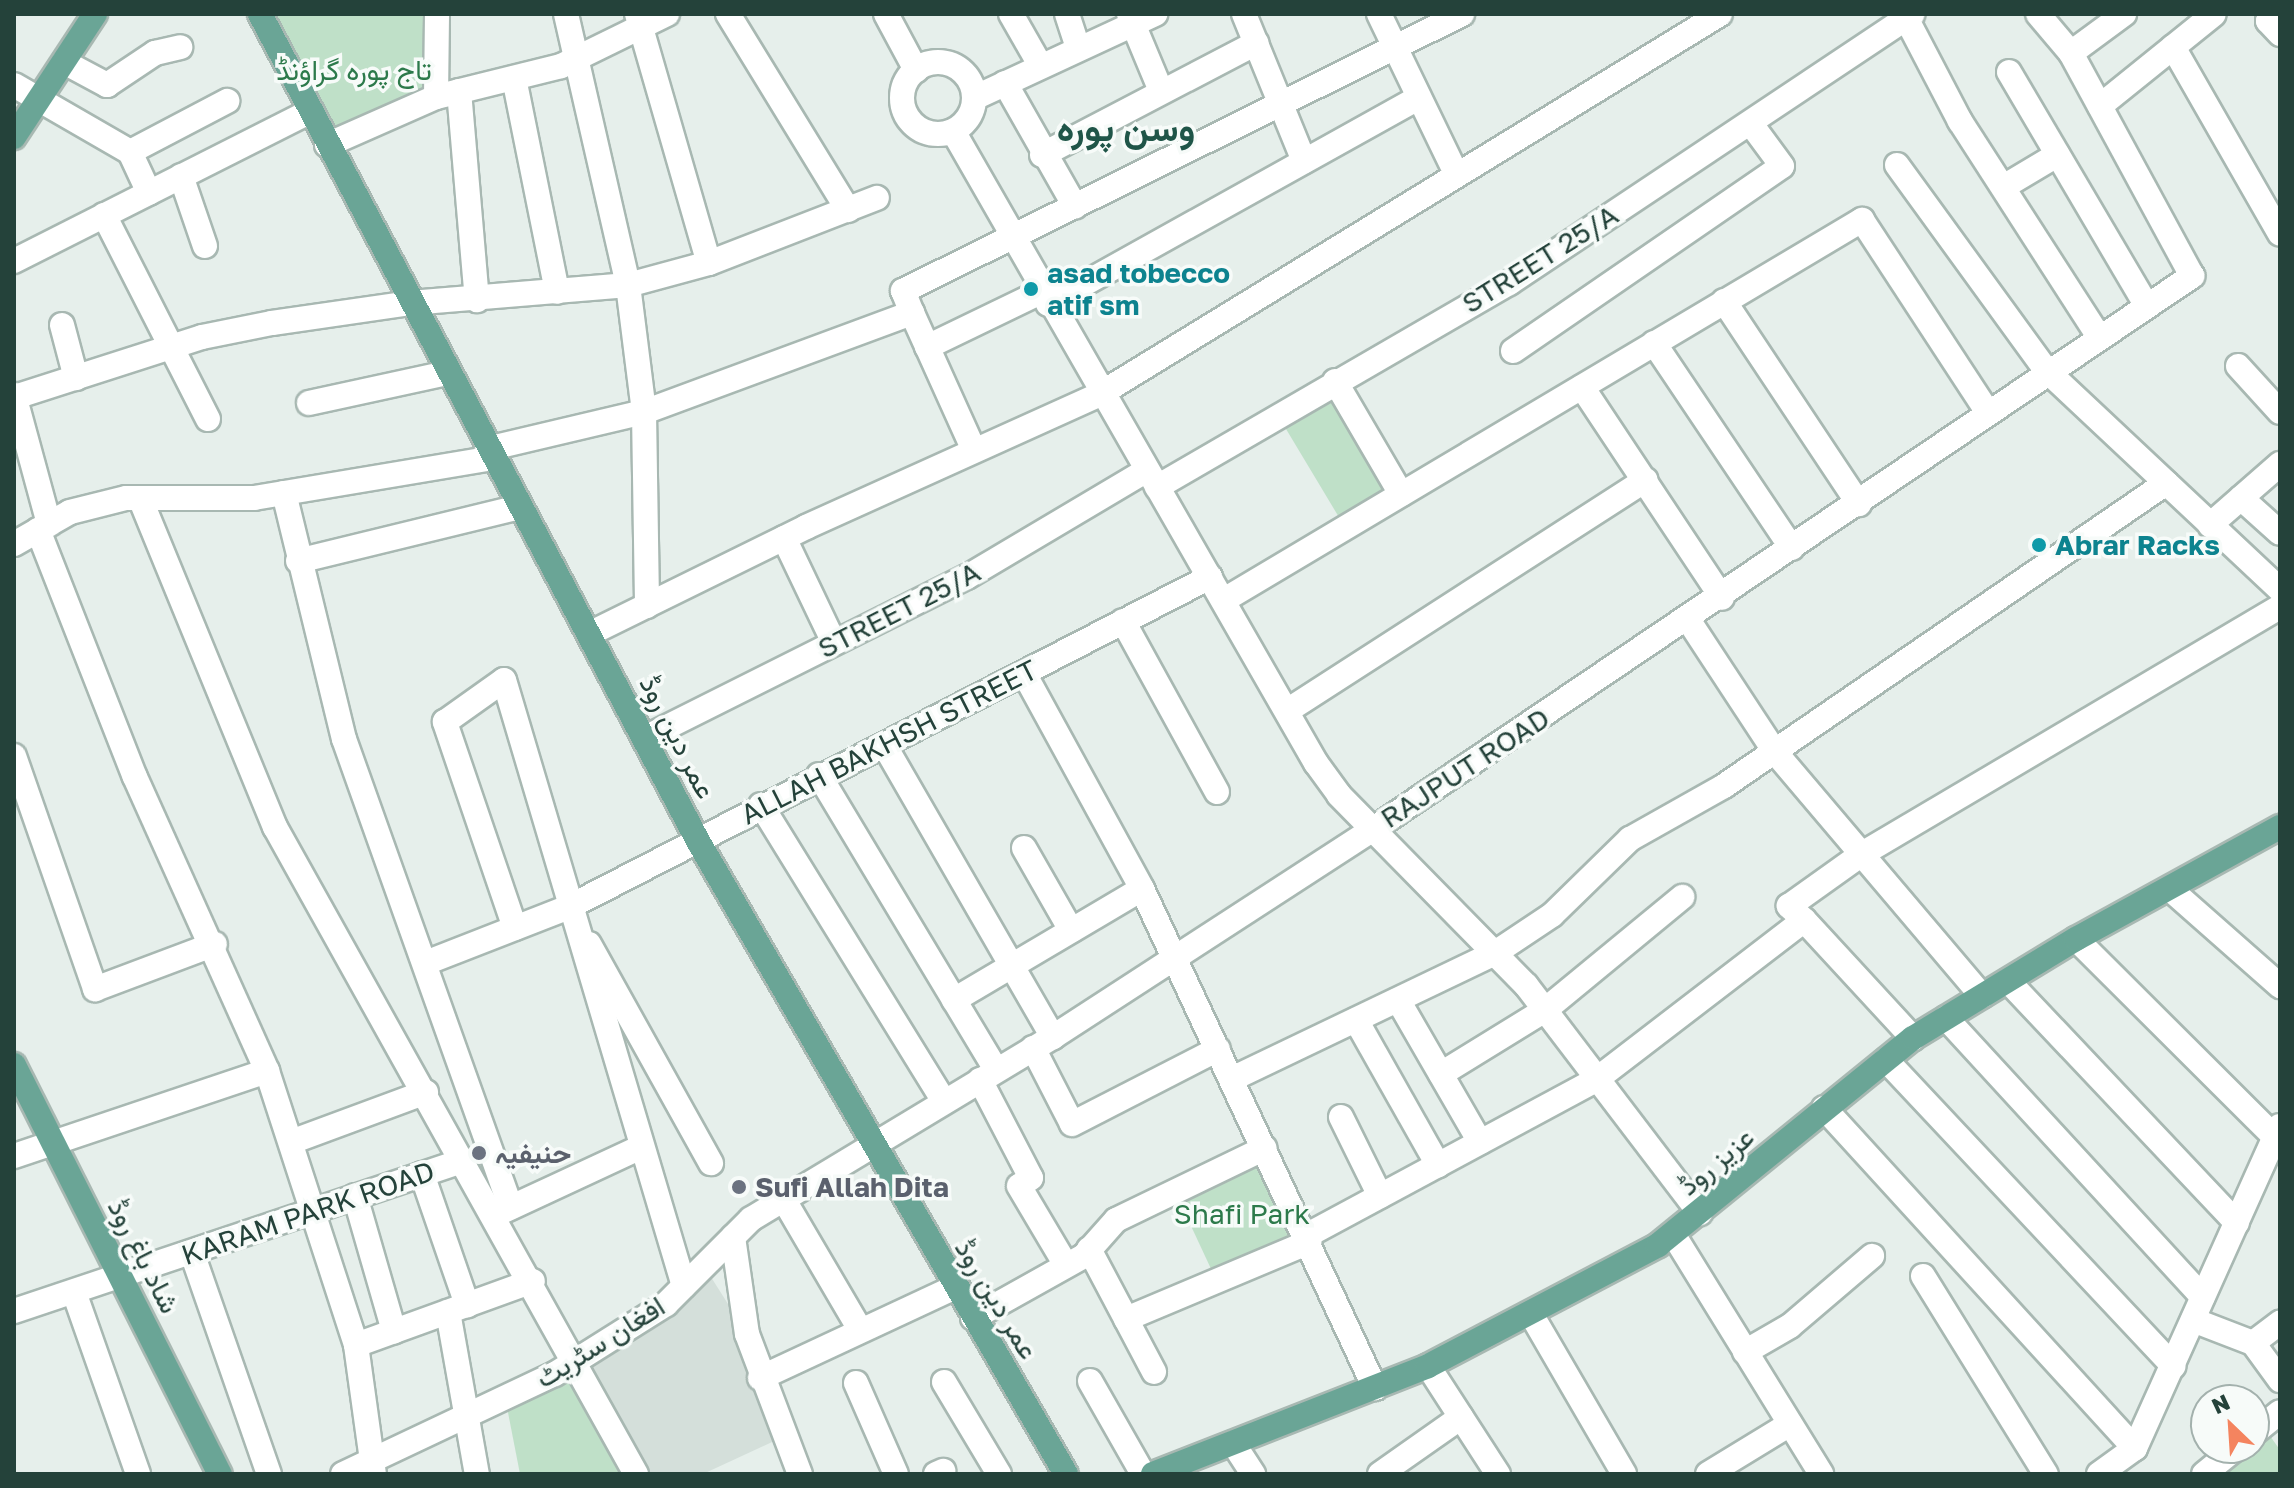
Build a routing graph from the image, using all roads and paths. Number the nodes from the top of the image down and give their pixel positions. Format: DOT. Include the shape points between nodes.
graph roads {
  1 [pos="260,14"];
  2 [pos="437,14"];
  3 [pos="566,14"];
  4 [pos="667,14"];
  5 [pos="728,14"];
  6 [pos="886,14"];
  7 [pos="1011,14"];
  8 [pos="1067,14"];
  9 [pos="1244,14"];
  10 [pos="1379,14"];
  11 [pos="1462,14"];
  12 [pos="1720,14"];
  13 [pos="2038,14"];
  14 [pos="2124,14"];
  15 [pos="2214,14"];
  16 [pos="2272,14"];
  17 [pos="1908,15"];
  18 [pos="92,16"];
  19 [pos="1139,17"];
  20 [pos="639,20"];
  21 [pos="2280,34"];
  22 [pos="1256,43"];
  23 [pos="180,47"];
  24 [pos="1078,47"];
  25 [pos="1392,47"];
  26 [pos="2173,47"];
  27 [pos="2071,53"];
  28 [pos="576,58"];
  29 [pos="64,62"];
  30 [pos="1039,63"];
  31 [pos="916,70"];
  32 [pos="2009,72"];
  33 [pos="514,78"];
  34 [pos="1005,83"];
  35 [pos="14,85"];
  36 [pos="1161,91"];
  37 [pos="447,94"];
  38 [pos="42,96"];
  39 [pos="974,98"];
  40 [pos="1417,99"];
  41 [pos="227,101"];
  42 [pos="1280,101"];
  43 [pos="2100,106"];
  44 [pos="309,112"];
  45 [pos="1751,124"];
  46 [pos="953,131"];
  47 [pos="14,137"];
  48 [pos="327,145"];
  49 [pos="130,152"];
  50 [pos="1042,155"];
  51 [pos="2057,155"];
  52 [pos="1304,161"];
  53 [pos="1897,165"];
  54 [pos="1455,171"];
  55 [pos="181,176"];
  56 [pos="2005,186"];
  57 [pos="149,193"];
  58 [pos="877,198"];
  59 [pos="1075,206"];
  60 [pos="848,210"];
  61 [pos="104,215"];
  62 [pos="2280,234"];
  63 [pos="1010,240"];
  64 [pos="205,246"];
  65 [pos="14,261"];
  66 [pos="709,263"];
  67 [pos="628,285"];
  68 [pos="557,292"];
  69 [pos="1044,298"];
  70 [pos="477,300"];
  71 [pos="1724,301"];
  72 [pos="410,303"];
  73 [pos="2146,305"];
  74 [pos="912,313"];
  75 [pos="62,325"];
  76 [pos="2098,335"];
  77 [pos="1654,343"];
  78 [pos="171,347"];
  79 [pos="927,347"];
  80 [pos="1513,351"];
  81 [pos="2238,366"];
  82 [pos="2045,369"];
  83 [pos="447,373"];
  84 [pos="76,378"];
  85 [pos="1335,381"];
  86 [pos="1582,387"];
  87 [pos="1100,394"];
  88 [pos="14,396"];
  89 [pos="309,403"];
  90 [pos="1987,411"];
  91 [pos="644,412"];
  92 [pos="2280,412"];
  93 [pos="208,419"];
  94 [pos="974,450"];
  95 [pos="490,454"];
  96 [pos="2280,464"];
  97 [pos="1152,478"];
  98 [pos="1646,480"];
  99 [pos="2166,483"];
  100 [pos="284,493"];
  101 [pos="1401,494"];
  102 [pos="140,498"];
  103 [pos="2241,498"];
  104 [pos="1859,504"];
  105 [pos="519,507"];
  106 [pos="2210,525"];
  107 [pos="44,527"];
  108 [pos="2280,533"];
  109 [pos="784,538"];
  110 [pos="14,544"];
  111 [pos="1792,548"];
  112 [pos="298,561"];
  113 [pos="1210,577"];
  114 [pos="2280,590"];
  115 [pos="1722,598"];
  116 [pos="1224,600"];
  117 [pos="647,606"];
  118 [pos="2280,607"];
  119 [pos="1123,621"];
  120 [pos="1689,621"];
  121 [pos="591,633"];
  122 [pos="834,643"];
  123 [pos="1025,675"];
  124 [pos="1290,709"];
  125 [pos="645,738"];
  126 [pos="886,748"];
  127 [pos="1775,752"];
  128 [pos="14,756"];
  129 [pos="819,775"];
  130 [pos="1217,792"];
  131 [pos="761,805"];
  132 [pos="2280,827"];
  133 [pos="1372,830"];
  134 [pos="698,841"];
  135 [pos="1024,848"];
  136 [pos="1862,854"];
  137 [pos="1142,889"];
  138 [pos="2170,889"];
  139 [pos="1682,897"];
  140 [pos="569,907"];
  141 [pos="1804,920"];
  142 [pos="515,928"];
  143 [pos="1071,930"];
  144 [pos="2076,939"];
  145 [pos="215,944"];
  146 [pos="1495,953"];
  147 [pos="1173,956"];
  148 [pos="428,962"];
  149 [pos="1013,969"];
  150 [pos="2008,981"];
  151 [pos="2280,986"];
  152 [pos="1982,996"];
  153 [pos="954,1000"];
  154 [pos="1398,1000"];
  155 [pos="1545,1010"];
  156 [pos="1946,1018"];
  157 [pos="1356,1020"];
  158 [pos="1913,1038"];
  159 [pos="1043,1043"];
  160 [pos="1218,1049"];
  161 [pos="1886,1060"];
  162 [pos="14,1065"];
  163 [pos="267,1071"];
  164 [pos="1441,1074"];
  165 [pos="988,1075"];
  166 [pos="1232,1079"];
  167 [pos="1597,1079"];
  168 [pos="426,1092"];
  169 [pos="944,1101"];
  170 [pos="1824,1108"];
  171 [pos="1341,1117"];
  172 [pos="2278,1132"];
  173 [pos="291,1142"];
  174 [pos="1480,1142"];
  175 [pos="53,1145"];
  176 [pos="872,1147"];
  177 [pos="639,1148"];
  178 [pos="1265,1148"];
  179 [pos="14,1156"];
  180 [pos="464,1160"];
  181 [pos="711,1163"];
  182 [pos="1438,1165"];
  183 [pos="422,1174"];
  184 [pos="355,1196"];
  185 [pos="1380,1196"];
  186 [pos="784,1200"];
  187 [pos="314,1210"];
  188 [pos="503,1211"];
  189 [pos="1700,1213"];
  190 [pos="2237,1223"];
  191 [pos="1673,1234"];
  192 [pos="733,1237"];
  193 [pos="1307,1239"];
  194 [pos="1089,1249"];
  195 [pos="192,1253"];
  196 [pos="1872,1256"];
  197 [pos="1066,1265"];
  198 [pos="1923,1276"];
  199 [pos="121,1277"];
  200 [pos="533,1281"];
  201 [pos="684,1286"];
  202 [pos="955,1287"];
  203 [pos="74,1292"];
  204 [pos="2203,1297"];
  205 [pos="458,1308"];
  206 [pos="14,1311"];
  207 [pos="1531,1314"];
  208 [pos="973,1318"];
  209 [pos="1126,1319"];
  210 [pos="2193,1320"];
  211 [pos="2280,1323"];
  212 [pos="859,1328"];
  213 [pos="394,1331"];
  214 [pos="2253,1343"];
  215 [pos="356,1345"];
  216 [pos="1745,1352"];
  217 [pos="577,1360"];
  218 [pos="1428,1366"];
  219 [pos="2173,1366"];
  220 [pos="1154,1372"];
  221 [pos="760,1378"];
  222 [pos="2280,1380"];
  223 [pos="1090,1381"];
  224 [pos="944,1382"];
  225 [pos="856,1383"];
  226 [pos="1375,1388"];
  227 [pos="466,1416"];
  228 [pos="1461,1417"];
  229 [pos="1790,1424"];
  230 [pos="1233,1443"];
  231 [pos="2135,1448"];
  232 [pos="374,1467"];
  233 [pos="793,1471"];
  234 [pos="2106,1472"];
  235 [pos="138,1474"];
  236 [pos="220,1474"];
  237 [pos="269,1474"];
  238 [pos="343,1474"];
  239 [pos="477,1474"];
  240 [pos="636,1474"];
  241 [pos="896,1474"];
  242 [pos="999,1474"];
  243 [pos="1066,1474"];
  244 [pos="1143,1474"];
  245 [pos="1153,1474"];
  246 [pos="1253,1474"];
  247 [pos="1380,1474"];
  248 [pos="1498,1474"];
  249 [pos="1624,1474"];
  250 [pos="1708,1474"];
  251 [pos="1821,1474"];
  252 [pos="2046,1474"];
  1 -- 44 [label="main road, عمر دین روڈ"];
  2 -- 37 [label="street"];
  3 -- 28 [label="street"];
  4 -- 20 [label="street"];
  5 -- 60 [label="street"];
  6 -- 31 [label="street"];
  7 -- 30 [label="street"];
  8 -- 24 [label="street"];
  9 -- 22 [label="street"];
  10 -- 25 [label="street"];
  11 -- 25 [label="street"];
  12 -- 54 [label="street"];
  13 -- 27 [label="street"];
  14 -- 27 [label="street"];
  15 -- 26 [label="street"];
  16 -- 21 [label="street" via="2268,21"];
  17 -- 45 [label="street, STREET 25/A"];
  17 -- 56 [label="street" via="1960,121"];
  18 -- 29 [label="main road"];
  19 -- 24 [label="street"];
  19 -- 36 [label="street"];
  20 -- 28 [label="street"];
  20 -- 66 [label="street"];
  22 -- 36 [label="street"];
  22 -- 42 [label="street"];
  23 -- 29 [label="street" via="155,53 107,85"];
  24 -- 30 [label="street"];
  25 -- 40 [label="street"];
  25 -- 42 [label="street"];
  26 -- 43 [label="street"];
  26 -- 62 [label="street"];
  27 -- 43 [label="street"];
  28 -- 33 [label="street"];
  28 -- 67 [label="street"];
  29 -- 38 [label="main road"];
  30 -- 34 [label="street"];
  31 -- 39 [label="street" via="949,64 969,81"];
  31 -- 46 [label="street" via="902,94 909,120 933,133"];
  32 -- 51 [label="street"];
  33 -- 37 [label="street"];
  33 -- 68 [label="street"];
  34 -- 39 [label="street"];
  34 -- 50 [label="street"];
  35 -- 38 [label="street"];
  36 -- 50 [label="street"];
  37 -- 48 [label="street"];
  37 -- 70 [label="street"];
  38 -- 47 [label="main road"];
  38 -- 49 [label="street"];
  39 -- 46 [label="street" via="968,117"];
  40 -- 52 [label="street"];
  40 -- 54 [label="street"];
  41 -- 49 [label="street"];
  42 -- 52 [label="street"];
  42 -- 59 [label="street"];
  43 -- 73 [label="street, RAJPUT ROAD" via="2192,276"];
  44 -- 48 [label="main road, عمر دین روڈ"];
  44 -- 55 [label="street"];
  45 -- 80 [label="street" via="1782,166"];
  45 -- 85 [label="street, STREET 25/A" via="1509,283"];
  46 -- 63 [label="street"];
  48 -- 72 [label="main road, عمر دین روڈ"];
  49 -- 57 [label="street"];
  50 -- 59 [label="street"];
  51 -- 56 [label="street"];
  51 -- 73 [label="street"];
  52 -- 69 [label="street"];
  53 -- 82 [label="street"];
  54 -- 87 [label="street"];
  55 -- 57 [label="street"];
  55 -- 64 [label="street"];
  56 -- 76 [label="street"];
  57 -- 61 [label="street"];
  58 -- 60 [label="street"];
  59 -- 63 [label="street"];
  60 -- 66 [label="street"];
  61 -- 65 [label="street"];
  61 -- 78 [label="street"];
  63 -- 69 [label="street"];
  63 -- 74 [label="street" via="903,291"];
  66 -- 67 [label="street"];
  67 -- 68 [label="street"];
  67 -- 91 [label="street"];
  68 -- 70 [label="street"];
  69 -- 79 [label="street"];
  69 -- 87 [label="street"];
  70 -- 72 [label="street"];
  71 -- 77 [label="street"];
  71 -- 90 [label="street" via="1862,220"];
  71 -- 104 [label="street"];
  72 -- 78 [label="street"];
  72 -- 83 [label="main road, عمر دین روڈ"];
  73 -- 76 [label="street, RAJPUT ROAD"];
  74 -- 79 [label="street"];
  74 -- 91 [label="street"];
  75 -- 84 [label="street"];
  76 -- 82 [label="street, RAJPUT ROAD"];
  77 -- 86 [label="street"];
  77 -- 111 [label="street"];
  78 -- 84 [label="street"];
  78 -- 93 [label="street"];
  79 -- 94 [label="street"];
  81 -- 92 [label="street"];
  82 -- 90 [label="street, RAJPUT ROAD"];
  82 -- 99 [label="street"];
  83 -- 89 [label="street"];
  83 -- 95 [label="main road, عمر دین روڈ"];
  84 -- 88 [label="street"];
  85 -- 97 [label="street, STREET 25/A"];
  85 -- 101 [label="street"];
  86 -- 98 [label="street"];
  86 -- 101 [label="street"];
  87 -- 94 [label="street"];
  87 -- 97 [label="street"];
  88 -- 107 [label="street"];
  90 -- 104 [label="street, RAJPUT ROAD"];
  91 -- 95 [label="street"];
  91 -- 117 [label="street"];
  94 -- 109 [label="street"];
  95 -- 100 [label="street"];
  95 -- 105 [label="main road, عمر دین روڈ"];
  96 -- 103 [label="street"];
  97 -- 113 [label="street"];
  97 -- 122 [label="street, STREET 25/A"];
  98 -- 115 [label="street"];
  98 -- 124 [label="street"];
  99 -- 106 [label="street"];
  99 -- 127 [label="street"];
  100 -- 102 [label="street"];
  100 -- 112 [label="street"];
  101 -- 116 [label="street"];
  102 -- 107 [label="street" via="70,512"];
  102 -- 168 [label="street" via="275,827"];
  103 -- 106 [label="street"];
  103 -- 108 [label="street"];
  104 -- 111 [label="street, RAJPUT ROAD"];
  105 -- 112 [label="street"];
  105 -- 121 [label="main road, عمر دین روڈ"];
  106 -- 114 [label="street"];
  107 -- 110 [label="street"];
  107 -- 145 [label="street" via="135,777"];
  109 -- 117 [label="street"];
  109 -- 122 [label="street"];
  111 -- 115 [label="street, RAJPUT ROAD"];
  112 -- 148 [label="street" via="344,739"];
  113 -- 116 [label="street"];
  113 -- 119 [label="street, ALLAH BAKHSH STREET"];
  115 -- 120 [label="street, RAJPUT ROAD"];
  116 -- 124 [label="street"];
  117 -- 121 [label="street"];
  118 -- 136 [label="street"];
  119 -- 123 [label="street, ALLAH BAKHSH STREET"];
  119 -- 130 [label="street"];
  120 -- 127 [label="street"];
  120 -- 133 [label="street, RAJPUT ROAD"];
  121 -- 125 [label="main road, عمر دین روڈ"];
  122 -- 125 [label="street, STREET 25/A"];
  123 -- 126 [label="street, ALLAH BAKHSH STREET"];
  123 -- 137 [label="street"];
  124 -- 133 [label="street" via="1316,763"];
  125 -- 134 [label="main road, عمر دین روڈ"];
  126 -- 129 [label="street, ALLAH BAKHSH STREET"];
  126 -- 149 [label="street"];
  127 -- 136 [label="street"];
  127 -- 146 [label="street" via="1630,839 1552,915"];
  128 -- 145 [label="street" via="95,989"];
  129 -- 131 [label="street, ALLAH BAKHSH STREET"];
  129 -- 153 [label="street"];
  131 -- 134 [label="street, ALLAH BAKHSH STREET"];
  131 -- 169 [label="street"];
  132 -- 138 [label="main road, عزیز روڈ"];
  133 -- 146 [label="street"];
  133 -- 147 [label="street, RAJPUT ROAD"];
  134 -- 140 [label="street, ALLAH BAKHSH STREET"];
  134 -- 176 [label="main road, عمر دین روڈ"];
  135 -- 143 [label="street"];
  136 -- 141 [label="street" via="1789,906"];
  136 -- 152 [label="street"];
  137 -- 143 [label="street"];
  137 -- 147 [label="street"];
  138 -- 144 [label="main road, عزیز روڈ"];
  138 -- 151 [label="street"];
  139 -- 155 [label="street"];
  140 -- 142 [label="street, ALLAH BAKHSH STREET"];
  140 -- 142 [label="street" via="504,680 445,722"];
  140 -- 177 [label="street"];
  140 -- 181 [label="street"];
  141 -- 158 [label="street"];
  141 -- 167 [label="street"];
  142 -- 148 [label="street, ALLAH BAKHSH STREET"];
  143 -- 149 [label="street"];
  144 -- 150 [label="main road, عزیز روڈ"];
  144 -- 172 [label="street"];
  145 -- 163 [label="street"];
  146 -- 154 [label="street"];
  146 -- 155 [label="street"];
  147 -- 159 [label="street, RAJPUT ROAD"];
  147 -- 160 [label="street"];
  148 -- 188 [label="street"];
  149 -- 153 [label="street"];
  149 -- 159 [label="street"];
  150 -- 152 [label="main road, عزیز روڈ"];
  150 -- 190 [label="street"];
  152 -- 156 [label="main road, عزیز روڈ"];
  153 -- 165 [label="street"];
  154 -- 157 [label="street"];
  154 -- 164 [label="street"];
  155 -- 164 [label="street"];
  155 -- 167 [label="street"];
  156 -- 158 [label="main road, عزیز روڈ"];
  156 -- 204 [label="street"];
  157 -- 166 [label="street"];
  157 -- 182 [label="street"];
  158 -- 161 [label="main road, عزیز روڈ"];
  159 -- 160 [label="street" via="1072,1124"];
  159 -- 165 [label="street, RAJPUT ROAD"];
  160 -- 166 [label="street"];
  161 -- 170 [label="main road, عزیز روڈ"];
  161 -- 219 [label="street"];
  162 -- 175 [label="main road, شاد باغ روڈ"];
  163 -- 173 [label="street"];
  163 -- 175 [label="street"];
  164 -- 174 [label="street"];
  165 -- 169 [label="street, RAJPUT ROAD"];
  165 -- 197 [label="street" via="1031,1178 1019,1186"];
  166 -- 178 [label="street"];
  167 -- 174 [label="street"];
  167 -- 189 [label="street"];
  168 -- 173 [label="street"];
  168 -- 180 [label="street"];
  169 -- 176 [label="street, RAJPUT ROAD"];
  170 -- 189 [label="main road, عزیز روڈ"];
  170 -- 231 [label="street"];
  171 -- 185 [label="street"];
  172 -- 190 [label="street"];
  173 -- 187 [label="street"];
  174 -- 182 [label="street"];
  175 -- 179 [label="street"];
  175 -- 199 [label="main road, شاد باغ روڈ"];
  176 -- 186 [label="street, افغان سٹریٹ"];
  176 -- 202 [label="main road, عمر دین روڈ"];
  177 -- 188 [label="street"];
  177 -- 201 [label="street"];
  178 -- 193 [label="street"];
  178 -- 194 [label="street" via="1116,1220"];
  180 -- 183 [label="street, KARAM PARK ROAD"];
  180 -- 188 [label="street"];
  182 -- 185 [label="street"];
  183 -- 184 [label="street, KARAM PARK ROAD"];
  183 -- 205 [label="street"];
  184 -- 187 [label="street, KARAM PARK ROAD"];
  184 -- 213 [label="street"];
  185 -- 193 [label="street"];
  186 -- 192 [label="street, افغان سٹریٹ"];
  186 -- 212 [label="street"];
  187 -- 195 [label="street, KARAM PARK ROAD"];
  187 -- 215 [label="street"];
  188 -- 200 [label="street"];
  189 -- 191 [label="main road, عزیز روڈ"];
  190 -- 204 [label="street"];
  191 -- 207 [label="main road, عزیز روڈ"];
  191 -- 216 [label="street"];
  192 -- 201 [label="street, افغان سٹریٹ"];
  192 -- 221 [label="street"];
  193 -- 209 [label="street"];
  193 -- 226 [label="street"];
  194 -- 197 [label="street"];
  194 -- 209 [label="street"];
  195 -- 199 [label="street, KARAM PARK ROAD"];
  195 -- 237 [label="street"];
  196 -- 216 [label="street" via="1790,1326"];
  197 -- 208 [label="street"];
  198 -- 252 [label="street"];
  199 -- 203 [label="street, KARAM PARK ROAD"];
  199 -- 236 [label="main road, شاد باغ روڈ"];
  200 -- 205 [label="street"];
  200 -- 217 [label="street"];
  201 -- 217 [label="street, افغان سٹریٹ"];
  202 -- 208 [label="main road, عمر دین روڈ"];
  202 -- 212 [label="street"];
  203 -- 206 [label="street, KARAM PARK ROAD"];
  203 -- 235 [label="street"];
  204 -- 210 [label="street"];
  205 -- 213 [label="street"];
  205 -- 227 [label="street"];
  207 -- 218 [label="main road, عزیز روڈ"];
  207 -- 249 [label="street"];
  208 -- 243 [label="main road, عمر دین روڈ"];
  209 -- 220 [label="street"];
  210 -- 214 [label="street"];
  210 -- 219 [label="street"];
  211 -- 214 [label="street"];
  212 -- 221 [label="street"];
  213 -- 215 [label="street"];
  214 -- 222 [label="street"];
  215 -- 232 [label="street"];
  216 -- 229 [label="street"];
  217 -- 227 [label="street, افغان سٹریٹ"];
  217 -- 240 [label="street"];
  218 -- 226 [label="main road, عزیز روڈ"];
  218 -- 228 [label="street"];
  219 -- 231 [label="street"];
  221 -- 233 [label="street"];
  223 -- 244 [label="street"];
  224 -- 242 [label="street"];
  225 -- 241 [label="street"];
  226 -- 230 [label="main road, عزیز روڈ"];
  227 -- 232 [label="street, افغان سٹریٹ"];
  227 -- 239 [label="street"];
  228 -- 247 [label="street"];
  228 -- 248 [label="street"];
  229 -- 250 [label="street"];
  229 -- 251 [label="street"];
  230 -- 245 [label="main road, عزیز روڈ"];
  230 -- 246 [label="street"];
  231 -- 234 [label="street"];
  232 -- 238 [label="street, افغان سٹریٹ"];
}
